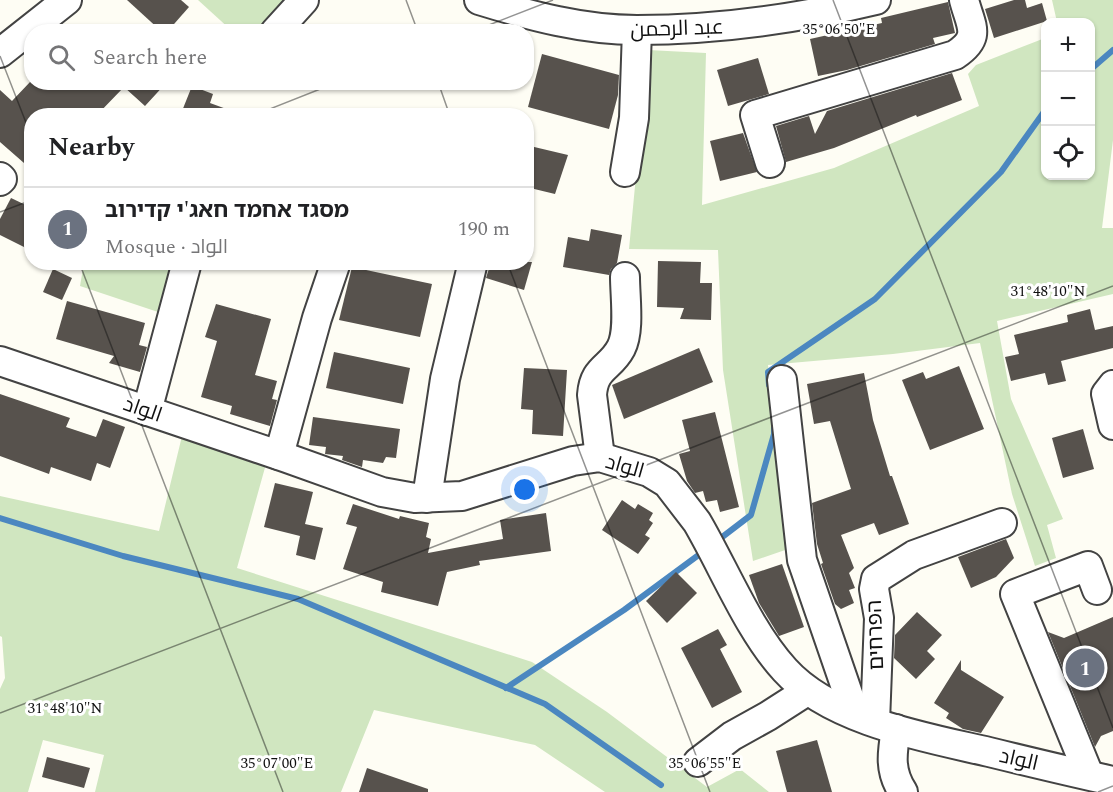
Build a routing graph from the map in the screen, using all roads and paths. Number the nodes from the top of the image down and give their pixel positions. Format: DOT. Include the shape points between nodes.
graph roads {
  1 [pos="67,0"];
  2 [pos="304,0"];
  3 [pos="479,0"];
  4 [pos="876,0"];
  5 [pos="964,0"];
  6 [pos="37,24"];
  7 [pos="282,24"];
  8 [pos="637,30"];
  9 [pos="24,34"];
  10 [pos="0,53"];
  11 [pos="770,163"];
  12 [pos="625,171"];
  13 [pos="185,270"];
  14 [pos="333,270"];
  15 [pos="471,270"];
  16 [pos="625,277"];
  17 [pos="0,361"];
  18 [pos="782,380"];
  19 [pos="1109,389"];
  20 [pos="147,411"];
  21 [pos="1113,425"];
  22 [pos="279,455"];
  23 [pos="600,457"];
  24 [pos="428,498"];
  25 [pos="1002,523"];
  26 [pos="1097,590"];
  27 [pos="807,691"];
  28 [pos="875,722"];
  29 [pos="698,762"];
  30 [pos="1101,778"];
  31 [pos="903,792"];
  1 -- 6 [label="street"];
  2 -- 7 [label="street"];
  3 -- 8 [label="street, عبد الرحمن" via="570,24"];
  4 -- 8 [label="street, عبد الرحمن" via="759,23"];
  5 -- 11 [label="street" via="973,34 970,45 955,55 755,115"];
  8 -- 12 [label="street" via="634,118"];
  9 -- 10 [label="street"];
  13 -- 20 [label="street"];
  14 -- 22 [label="street"];
  15 -- 24 [label="street" via="445,379"];
  16 -- 23 [label="street" via="625,332 621,348 597,374 593,385"];
  17 -- 20 [label="street, الواد"];
  18 -- 28 [label="street" via="802,560"];
  19 -- 21 [label="street"];
  20 -- 22 [label="street, الواد"];
  22 -- 24 [label="street, الواد" via="382,492"];
  23 -- 24 [label="street, الواد" via="573,461 462,496"];
  23 -- 27 [label="street, الواد" via="649,472 667,483 697,522 769,650"];
  25 -- 28 [label="street, הפרחים" via="914,555 876,579 879,618"];
  26 -- 30 [label="street" via="1088,566 1015,594"];
  27 -- 28 [label="street, الواد"];
  27 -- 29 [label="street" via="732,736"];
  28 -- 30 [label="street, الواد"];
  28 -- 31 [label="street"];
}
